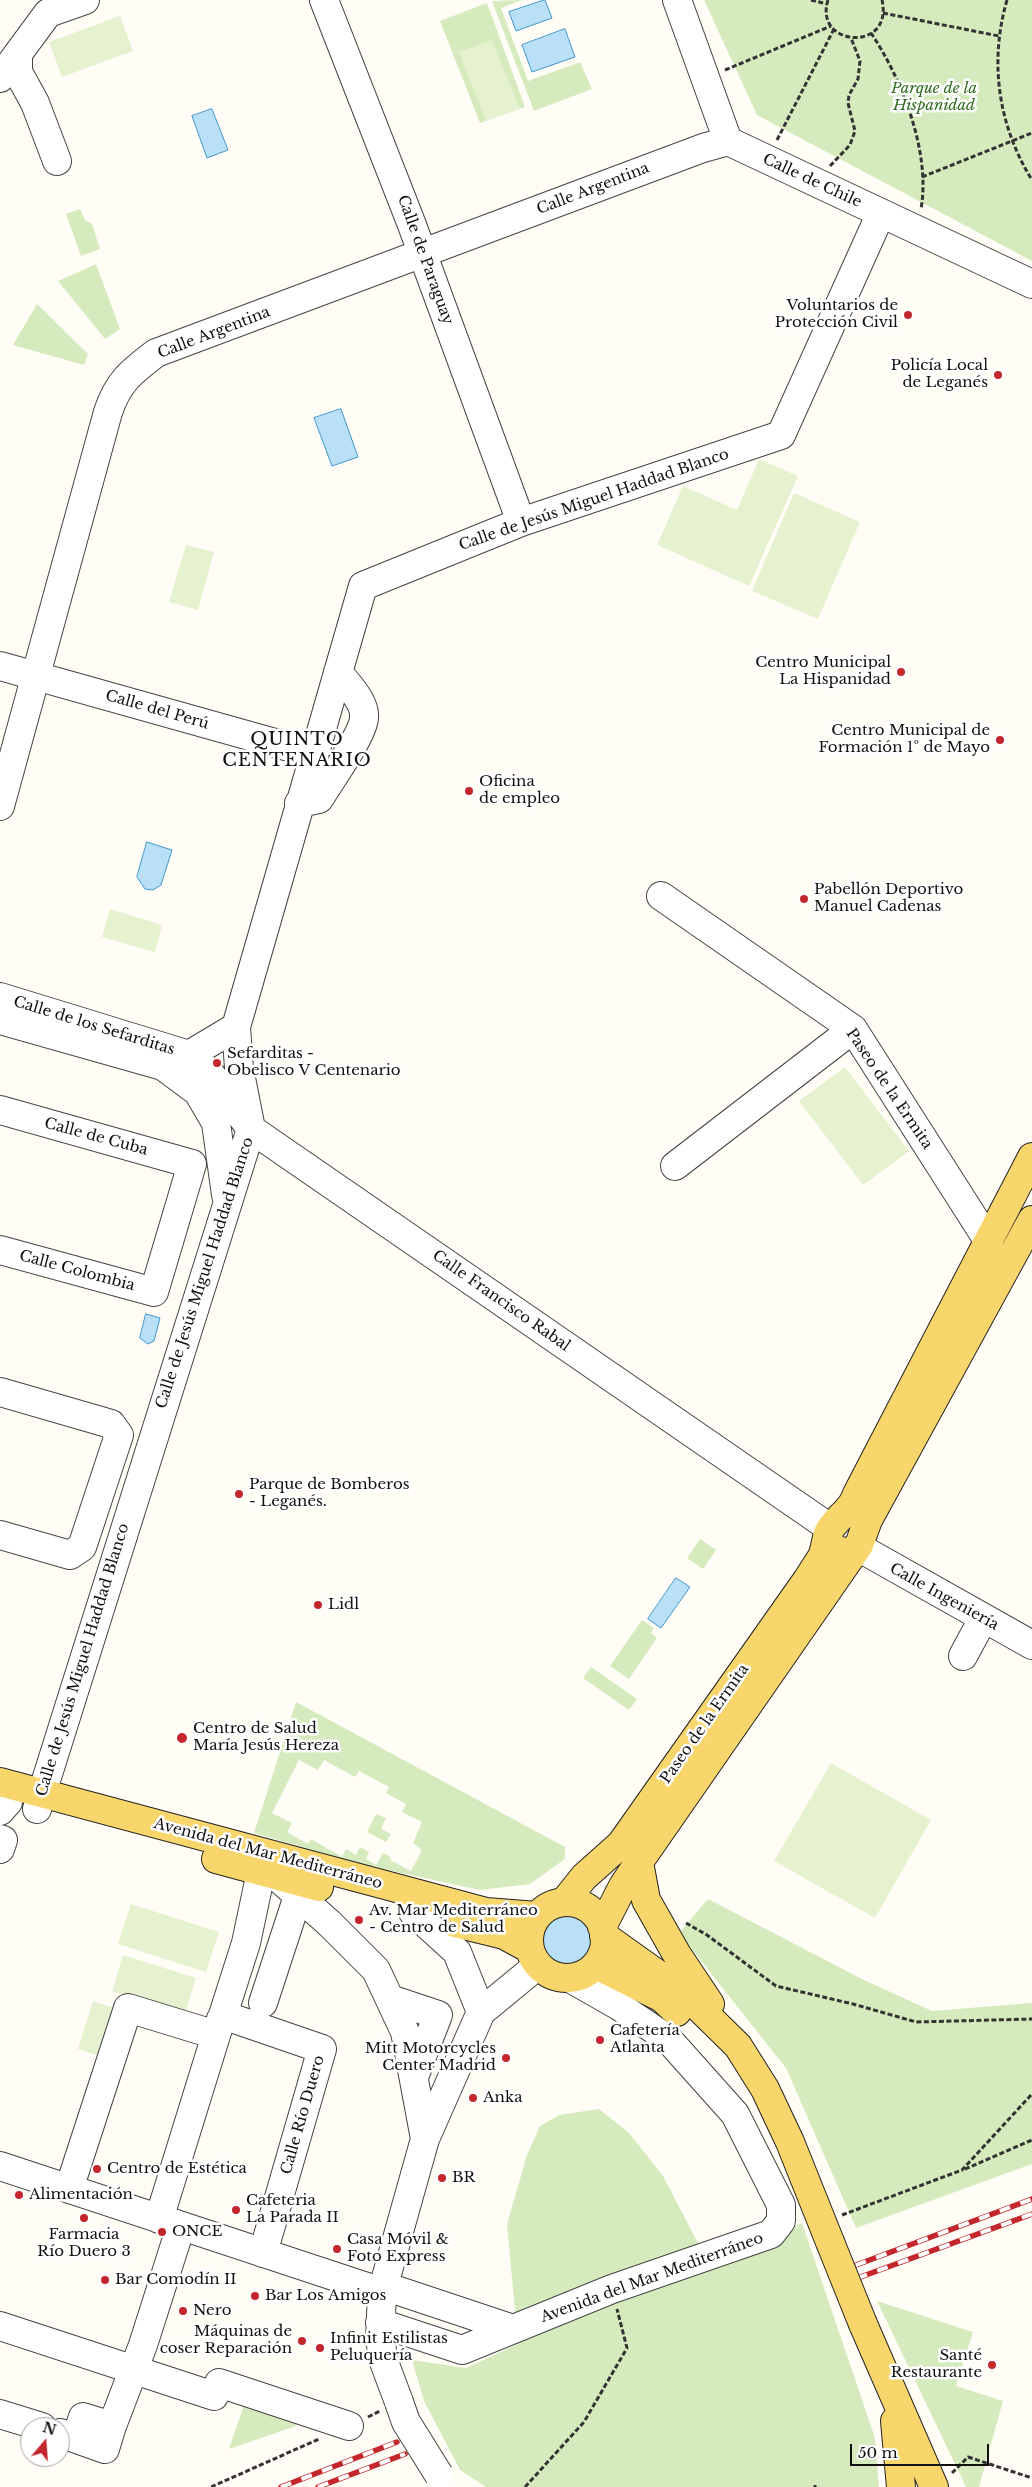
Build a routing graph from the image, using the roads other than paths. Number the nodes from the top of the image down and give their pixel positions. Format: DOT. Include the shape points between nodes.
graph roads {
  1 [pos="84,0"];
  2 [pos="324,0"];
  3 [pos="677,0"];
  4 [pos="18,54"];
  5 [pos="0,78"];
  6 [pos="0,95"];
  7 [pos="35,104"];
  8 [pos="728,141"];
  9 [pos="57,161"];
  10 [pos="881,213"];
  11 [pos="422,254"];
  12 [pos="1032,284"];
  13 [pos="521,522"];
  14 [pos="0,666"];
  15 [pos="338,672"];
  16 [pos="36,677"];
  17 [pos="314,754"];
  18 [pos="299,802"];
  19 [pos="0,806"];
  20 [pos="661,896"];
  21 [pos="0,997"];
  22 [pos="0,1020"];
  23 [pos="236,1027"];
  24 [pos="853,1029"];
  25 [pos="189,1056"];
  26 [pos="156,1064"];
  27 [pos="0,1110"];
  28 [pos="216,1123"];
  29 [pos="251,1129"];
  30 [pos="1032,1157"];
  31 [pos="675,1166"];
  32 [pos="227,1201"];
  33 [pos="1032,1220"];
  34 [pos="990,1242"];
  35 [pos="0,1250"];
  36 [pos="154,1292"];
  37 [pos="0,1392"];
  38 [pos="832,1527"];
  39 [pos="0,1536"];
  40 [pos="858,1544"];
  41 [pos="982,1619"];
  42 [pos="1032,1645"];
  43 [pos="963,1656"];
  44 [pos="2,1799"];
  45 [pos="39,1801"];
  46 [pos="0,1839"];
  47 [pos="0,1849"];
  48 [pos="639,1862"];
  49 [pos="268,1874"];
  50 [pos="298,1896"];
  51 [pos="564,1902"];
  52 [pos="413,1912"];
  53 [pos="537,1916"];
  54 [pos="604,1931"];
  55 [pos="534,1957"];
  56 [pos="596,1965"];
  57 [pos="570,1978"];
  58 [pos="390,1999"];
  59 [pos="263,2003"];
  60 [pos="481,2012"];
  61 [pos="219,2025"];
  62 [pos="738,2046"];
  63 [pos="414,2077"];
  64 [pos="779,2120"];
  65 [pos="425,2139"];
  66 [pos="0,2168"];
  67 [pos="69,2189"];
  68 [pos="170,2222"];
  69 [pos="264,2253"];
  70 [pos="383,2289"];
  71 [pos="380,2323"];
  72 [pos="0,2326"];
  73 [pos="513,2329"];
  74 [pos="133,2369"];
  75 [pos="892,2392"];
  76 [pos="0,2414"];
  77 [pos="20,2420"];
  78 [pos="349,2426"];
  79 [pos="70,2433"];
  80 [pos="941,2482"];
  81 [pos="442,2483"];
  82 [pos="902,2487"];
  1 -- 4 [label="street" via="48,13"];
  2 -- 11 [label="street, Calle de Paraguay"];
  3 -- 8 [label="street"];
  4 -- 5 [label="street"];
  4 -- 7 [label="street" via="18,72"];
  6 -- 7 [label="street" via="5,93"];
  7 -- 9 [label="street"];
  8 -- 10 [label="street, Calle de Chile"];
  8 -- 11 [label="street, Calle Argentina"];
  10 -- 12 [label="street, Calle de Chile"];
  10 -- 13 [label="street, Calle de Jesús Miguel Haddad Blanco" via="781,435"];
  11 -- 13 [label="street, Calle de Paraguay"];
  11 -- 16 [label="street, Calle Argentina" via="156,353 127,378 115,392 108,412"];
  13 -- 15 [label="street, Calle de Jesús Miguel Haddad Blanco" via="364,586"];
  14 -- 16 [label="street, Calle del Perú"];
  15 -- 17 [label="street, Calle de Jesús Miguel Haddad Blanco"];
  15 -- 18 [label="street" via="360,702 365,718 319,799"];
  16 -- 17 [label="street, Calle del Perú"];
  16 -- 19 [label="street, Calle Argentina"];
  17 -- 18 [label="street, Calle de Jesús Miguel Haddad Blanco"];
  18 -- 23 [label="street, Calle de Jesús Miguel Haddad Blanco"];
  20 -- 24 [label="street, Paseo de la Ermita"];
  21 -- 25 [label="street, Calle de los Sefarditas"];
  22 -- 26 [label="street, Calle de los Sefarditas"];
  23 -- 25 [label="street"];
  23 -- 29 [label="street, Calle de Jesús Miguel Haddad Blanco" via="239,1068"];
  24 -- 31 [label="street"];
  24 -- 34 [label="street, Paseo de la Ermita"];
  25 -- 26 [label="street"];
  25 -- 29 [label="street, Calle Francisco Rabal" via="209,1072"];
  26 -- 28 [label="street, Calle de los Sefarditas" via="198,1092"];
  27 -- 36 [label="street, Calle de Cuba" via="192,1164"];
  28 -- 29 [label="street"];
  28 -- 32 [label="street, Calle de los Sefarditas"];
  29 -- 32 [label="street, Calle de Jesús Miguel Haddad Blanco"];
  29 -- 38 [label="street, Calle Francisco Rabal"];
  30 -- 34 [label="main road, Paseo de la Ermita"];
  32 -- 45 [label="street, Calle de Jesús Miguel Haddad Blanco"];
  33 -- 40 [label="main road, Paseo de la Ermita"];
  34 -- 38 [label="main road, Paseo de la Ermita" via="858,1494"];
  35 -- 36 [label="street, Calle Colombia"];
  37 -- 39 [label="street" via="111,1424 119,1435 82,1547 70,1555"];
  38 -- 40 [label="main road" via="848,1518 854,1520 858,1524"];
  38 -- 51 [label="main road, Paseo de la Ermita" via="823,1555 621,1844 584,1877"];
  40 -- 41 [label="street, Calle Ingeniería"];
  40 -- 48 [label="main road, Paseo de la Ermita"];
  41 -- 42 [label="street, Calle Ingeniería"];
  41 -- 43 [label="street"];
  44 -- 45 [label="main road, Avenida del Mar Mediterráneo"];
  45 -- 49 [label="main road, Avenida del Mar Mediterráneo"];
  45 -- 53 [label="main road, Avenida del Mar Mediterráneo" via="486,1912"];
  46 -- 47 [label="street" via="3,1840"];
  48 -- 54 [label="main road, Paseo de la Ermita" via="623,1886"];
  48 -- 62 [label="main road" via="646,1900 676,1953"];
  49 -- 50 [label="street"];
  49 -- 52 [label="main road, Avenida del Mar Mediterráneo"];
  49 -- 61 [label="street"];
  50 -- 58 [label="street" via="376,1970"];
  50 -- 59 [label="street"];
  51 -- 53 [label="main road"];
  51 -- 54 [label="main road" via="587,1908"];
  52 -- 55 [label="main road, Avenida del Mar Mediterráneo" via="504,1935"];
  52 -- 60 [label="street, Avenida del Mar Mediterráneo" via="457,1952"];
  53 -- 55 [label="main road" via="532,1927"];
  54 -- 56 [label="main road" via="604,1946"];
  54 -- 62 [label="main road" via="684,1993"];
  55 -- 57 [label="main road" via="547,1972"];
  55 -- 60 [label="street"];
  56 -- 57 [label="main road" via="580,1976"];
  56 -- 64 [label="main road" via="662,1998 710,2043"];
  57 -- 73 [label="street, Avenida del Mar Mediterráneo" via="620,2006 668,2039 735,2114 781,2205 781,2222 771,2234 612,2289"];
  58 -- 63 [label="street" via="405,2032"];
  58 -- 63 [label="street" via="438,2015"];
  60 -- 65 [label="street"];
  61 -- 67 [label="street, Calle Río Duero" via="128,2008"];
  61 -- 68 [label="street"];
  61 -- 69 [label="street, Calle Río Duero" via="322,2049"];
  62 -- 64 [label="main road" via="765,2089"];
  63 -- 65 [label="street"];
  64 -- 75 [label="main road, bridge"];
  65 -- 70 [label="street"];
  66 -- 67 [label="street"];
  67 -- 68 [label="street"];
  68 -- 69 [label="street"];
  68 -- 74 [label="street"];
  69 -- 70 [label="street"];
  70 -- 71 [label="street"];
  70 -- 73 [label="street"];
  71 -- 73 [label="street, Avenida del Mar Mediterráneo" via="462,2350"];
  71 -- 81 [label="street, bridge" via="384,2362 406,2422"];
  72 -- 74 [label="street"];
  74 -- 78 [label="street" via="214,2396 219,2383"];
  74 -- 79 [label="street" via="112,2426 83,2417"];
  75 -- 80 [label="main road"];
  75 -- 82 [label="main road"];
  76 -- 77 [label="street"];
}
